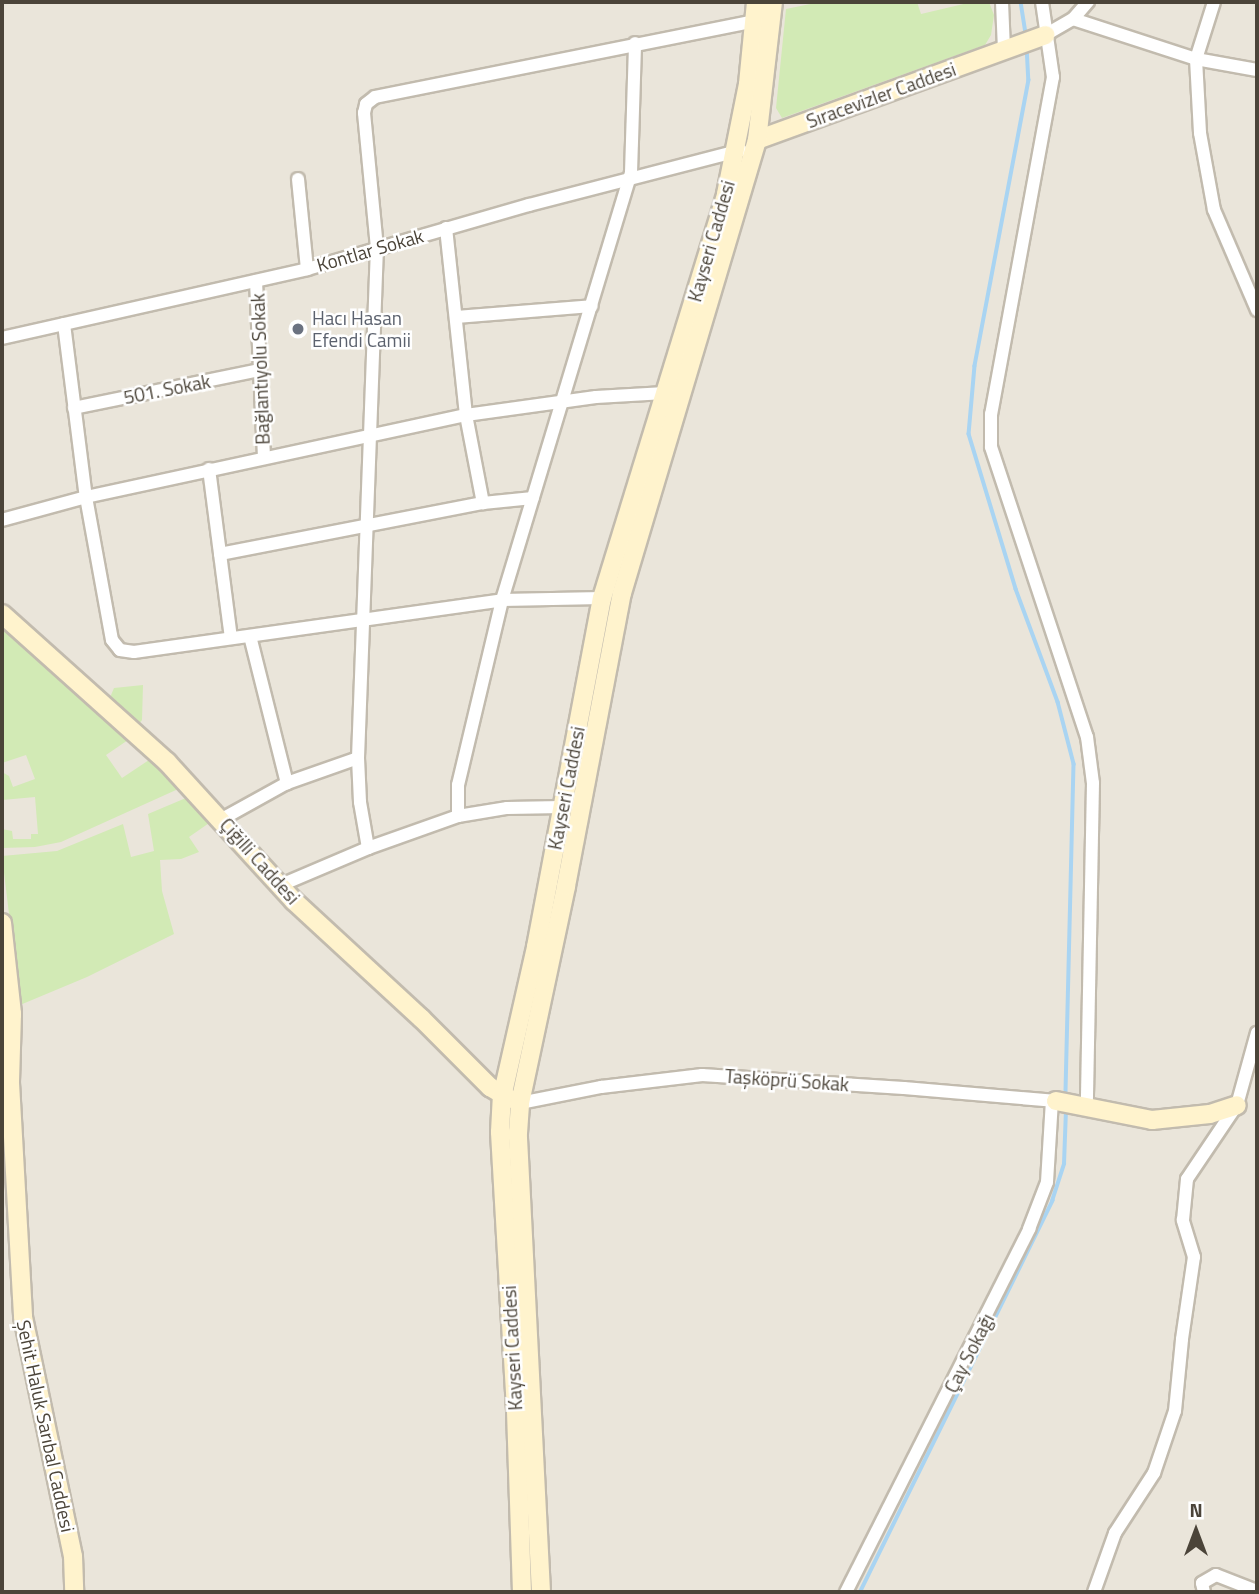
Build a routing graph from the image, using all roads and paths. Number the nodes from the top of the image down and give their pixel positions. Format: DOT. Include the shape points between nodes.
graph roads {
  1 [pos="756,2"];
  2 [pos="773,2"];
  3 [pos="1002,2"];
  4 [pos="1042,2"];
  5 [pos="1088,2"];
  6 [pos="1214,2"];
  7 [pos="1073,19"];
  8 [pos="754,21"];
  9 [pos="1045,35"];
  10 [pos="635,43"];
  11 [pos="1004,50"];
  12 [pos="1196,59"];
  13 [pos="1257,70"];
  14 [pos="757,140"];
  15 [pos="736,153"];
  16 [pos="298,179"];
  17 [pos="629,180"];
  18 [pos="446,228"];
  19 [pos="377,248"];
  20 [pos="307,269"];
  21 [pos="256,281"];
  22 [pos="592,306"];
  23 [pos="1257,310"];
  24 [pos="456,317"];
  25 [pos="64,324"];
  26 [pos="2,338"];
  27 [pos="259,370"];
  28 [pos="665,393"];
  29 [pos="564,401"];
  30 [pos="74,408"];
  31 [pos="466,415"];
  32 [pos="371,436"];
  33 [pos="264,457"];
  34 [pos="209,469"];
  35 [pos="86,497"];
  36 [pos="533,498"];
  37 [pos="484,503"];
  38 [pos="2,520"];
  39 [pos="367,524"];
  40 [pos="220,554"];
  41 [pos="603,598"];
  42 [pos="502,600"];
  43 [pos="2,614"];
  44 [pos="363,619"];
  45 [pos="250,636"];
  46 [pos="231,638"];
  47 [pos="358,758"];
  48 [pos="287,783"];
  49 [pos="562,807"];
  50 [pos="458,816"];
  51 [pos="222,819"];
  52 [pos="368,848"];
  53 [pos="281,886"];
  54 [pos="2,923"];
  55 [pos="1257,1033"];
  56 [pos="6,1084"];
  57 [pos="502,1097"];
  58 [pos="1054,1101"];
  59 [pos="520,1103"];
  60 [pos="1237,1105"];
  61 [pos="1087,1107"];
  62 [pos="1257,1591"];
  63 [pos="74,1592"];
  64 [pos="522,1592"];
  65 [pos="541,1592"];
  66 [pos="846,1592"];
  67 [pos="1094,1592"];
  68 [pos="1204,1592"];
  1 -- 8 [label="main road, Kayseri Caddesi"];
  2 -- 14 [label="main road, Kayseri Caddesi"];
  3 -- 11 [label="street"];
  4 -- 9 [label="street"];
  5 -- 7 [label="street"];
  6 -- 12 [label="street"];
  7 -- 9 [label="street"];
  7 -- 12 [label="street"];
  8 -- 10 [label="street"];
  8 -- 15 [label="main road, Kayseri Caddesi"];
  9 -- 11 [label="main road, Sıracevizler Caddesi"];
  9 -- 61 [label="street" via="1053,77 991,414 991,447 1088,748 1093,783"];
  10 -- 17 [label="street" via="634,157"];
  10 -- 19 [label="street" via="369,101 363,113"];
  11 -- 14 [label="main road, Sıracevizler Caddesi"];
  12 -- 13 [label="street"];
  12 -- 23 [label="street" via="1200,133 1214,210"];
  14 -- 15 [label="street, Kontlar Sokak"];
  14 -- 59 [label="main road, Kayseri Caddesi" via="622,593"];
  15 -- 17 [label="street, Kontlar Sokak"];
  15 -- 28 [label="main road, Kayseri Caddesi"];
  16 -- 20 [label="street"];
  17 -- 18 [label="street, Kontlar Sokak"];
  17 -- 22 [label="street"];
  18 -- 19 [label="street, Kontlar Sokak"];
  18 -- 24 [label="street"];
  19 -- 20 [label="street, Kontlar Sokak"];
  19 -- 32 [label="street"];
  20 -- 21 [label="street, Kontlar Sokak"];
  21 -- 25 [label="street, Kontlar Sokak"];
  21 -- 27 [label="street, Bağlantıyolu Sokak"];
  22 -- 24 [label="street"];
  22 -- 29 [label="street"];
  24 -- 31 [label="street"];
  25 -- 26 [label="street, Kontlar Sokak"];
  25 -- 30 [label="street"];
  27 -- 30 [label="street, 501. Sokak"];
  27 -- 33 [label="street, Bağlantıyolu Sokak"];
  28 -- 29 [label="street"];
  28 -- 41 [label="main road, Kayseri Caddesi"];
  29 -- 31 [label="street"];
  29 -- 36 [label="street"];
  30 -- 35 [label="street"];
  31 -- 32 [label="street"];
  31 -- 37 [label="street"];
  32 -- 33 [label="street"];
  32 -- 39 [label="street"];
  33 -- 34 [label="street"];
  34 -- 35 [label="street"];
  34 -- 40 [label="street"];
  35 -- 38 [label="street"];
  35 -- 46 [label="street" via="117,647 134,652"];
  36 -- 37 [label="street"];
  36 -- 42 [label="street"];
  37 -- 39 [label="street"];
  39 -- 40 [label="street"];
  39 -- 44 [label="street"];
  40 -- 46 [label="street"];
  41 -- 42 [label="street"];
  41 -- 49 [label="main road, Kayseri Caddesi"];
  42 -- 44 [label="street"];
  42 -- 50 [label="street" via="458,785"];
  43 -- 51 [label="main road, Çiğilli Caddesi" via="167,762"];
  44 -- 45 [label="street"];
  44 -- 47 [label="street"];
  45 -- 46 [label="street"];
  45 -- 48 [label="street"];
  47 -- 48 [label="street"];
  47 -- 52 [label="street"];
  48 -- 51 [label="street"];
  49 -- 50 [label="street" via="507,808"];
  49 -- 57 [label="main road, Kayseri Caddesi"];
  50 -- 52 [label="street"];
  51 -- 53 [label="main road, Çiğilli Caddesi"];
  52 -- 53 [label="street"];
  53 -- 57 [label="main road, Çiğilli Caddesi"];
  54 -- 56 [label="main road, Şehit Haluk Sarıbal Caddesi" via="12,1014"];
  55 -- 60 [label="street"];
  56 -- 63 [label="main road, Şehit Haluk Sarıbal Caddesi" via="23,1317 73,1556"];
  57 -- 59 [label="main road, Çiğilli Caddesi"];
  57 -- 64 [label="main road, Kayseri Caddesi"];
  58 -- 59 [label="street, Taşköprü Sokak" via="702,1075"];
  58 -- 61 [label="main road"];
  58 -- 66 [label="street, Çay Sokağı" via="1047,1182 1029,1229"];
  59 -- 65 [label="main road, Kayseri Caddesi"];
  60 -- 61 [label="main road" via="1210,1114 1152,1120"];
  60 -- 67 [label="street" via="1187,1180 1184,1220 1194,1257 1175,1411 1154,1473 1115,1533"];
  62 -- 68 [label="street" via="1216,1575 1203,1581"];
}
